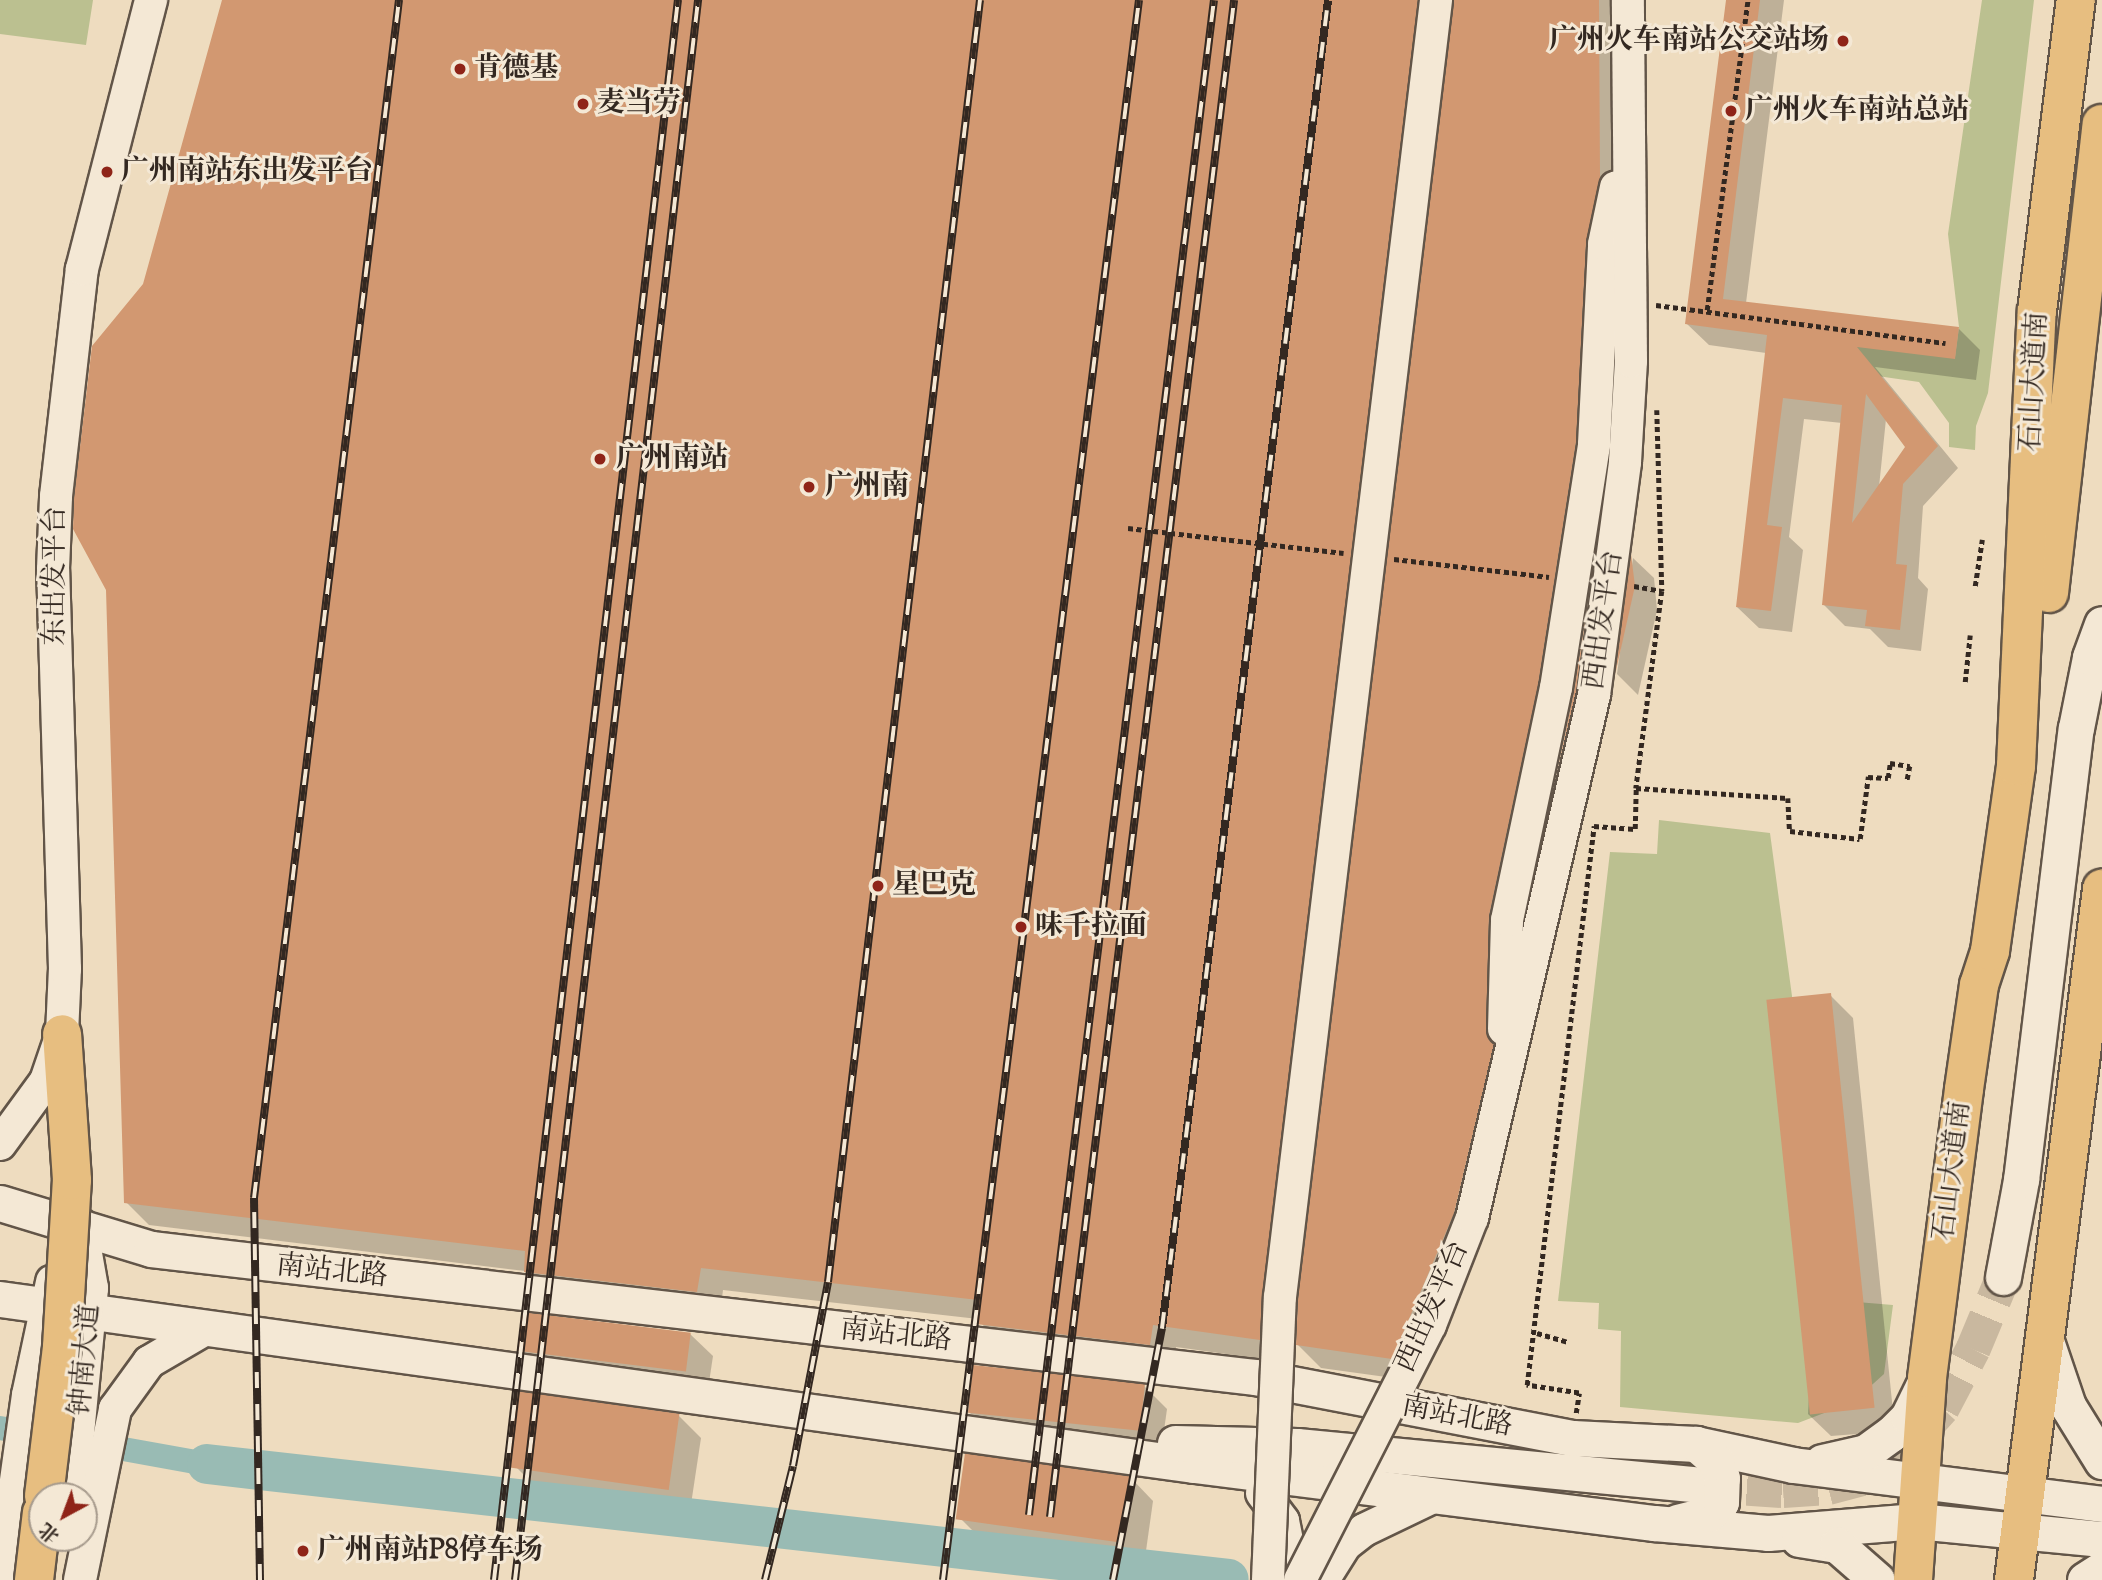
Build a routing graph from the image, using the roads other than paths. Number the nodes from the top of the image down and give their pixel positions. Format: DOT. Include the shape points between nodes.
graph roads {
  1 [pos="151,0"];
  2 [pos="1436,0"];
  3 [pos="1628,0"];
  4 [pos="2076,0"];
  5 [pos="2102,124"];
  6 [pos="2102,624"];
  7 [pos="2016,766"];
  8 [pos="2102,889"];
  9 [pos="62,1034"];
  10 [pos="0,1144"];
  11 [pos="0,1203"];
  12 [pos="81,1225"];
  13 [pos="2003,1277"];
  14 [pos="0,1299"];
  15 [pos="46,1305"];
  16 [pos="91,1313"];
  17 [pos="206,1328"];
  18 [pos="2043,1331"];
  19 [pos="1927,1378"];
  20 [pos="1004,1439"];
  21 [pos="1696,1444"];
  22 [pos="2102,1461"];
  23 [pos="1194,1465"];
  24 [pos="1793,1465"];
  25 [pos="30,1482"];
  26 [pos="31,1482"];
  27 [pos="84,1482"];
  28 [pos="89,1482"];
  29 [pos="1919,1483"];
  30 [pos="1694,1484"];
  31 [pos="28,1492"];
  32 [pos="1435,1496"];
  33 [pos="2102,1504"];
  34 [pos="2022,1513"];
  35 [pos="1917,1521"];
  36 [pos="1671,1524"];
  37 [pos="9,1533"];
  38 [pos="1768,1533"];
  39 [pos="28,1535"];
  40 [pos="2102,1539"];
  41 [pos="37,1552"];
  42 [pos="66,1552"];
  43 [pos="81,1552"];
  44 [pos="2102,1569"];
  45 [pos="2,1580"];
  46 [pos="34,1580"];
  47 [pos="65,1580"];
  48 [pos="80,1580"];
  49 [pos="1268,1580"];
  50 [pos="1295,1580"];
  51 [pos="1300,1580"];
  52 [pos="1323,1580"];
  53 [pos="1877,1580"];
  54 [pos="1913,1580"];
  55 [pos="2014,1580"];
  56 [pos="2085,1580"];
  1 -- 9 [label="street, 东出发平台, bridge" via="82,269 56,496 53,569 65,969"];
  2 -- 49 [label="street, bridge" via="1280,1297"];
  3 -- 51 [label="street, 西出发平台, bridge" via="1631,360 1625,462 1596,681 1472,1218 1430,1325"];
  4 -- 7 [label="main road, 石山大道南" via="2037,311"];
  5 -- 7 [label="main road, 石山大道南" via="2041,677"];
  6 -- 13 [label="main road" via="2090,657 2076,728 2021,1180"];
  7 -- 19 [label="main road, 石山大道南" via="1990,951 1979,985"];
  8 -- 18 [label="main road" via="2068,1173"];
  9 -- 10 [label="street, 东出发平台, bridge" via="46,1082"];
  9 -- 26 [label="main road, bridge" via="72,1180 62,1347"];
  11 -- 12 [label="main road, 南站北路"];
  12 -- 15 [label="street" via="52,1280"];
  12 -- 16 [label="street, 钟南大道" via="90,1265"];
  12 -- 21 [label="main road, 南站北路" via="151,1249 1255,1377 1573,1438"];
  14 -- 15 [label="main road"];
  15 -- 16 [label="main road"];
  15 -- 25 [label="street" via="28,1395"];
  16 -- 17 [label="main road"];
  16 -- 27 [label="street, 钟南大道" via="83,1401"];
  17 -- 20 [label="main road"];
  17 -- 28 [label="street" via="174,1343 126,1387"];
  18 -- 22 [label="main road" via="2068,1406"];
  18 -- 34 [label="main road"];
  19 -- 24 [label="main road" via="1908,1417 1866,1451 1840,1461"];
  19 -- 29 [label="main road, 石山大道南"];
  20 -- 23 [label="main road"];
  20 -- 30 [label="main road" via="1297,1446"];
  21 -- 24 [label="main road, 南站北路"];
  21 -- 36 [label="main road" via="1717,1462 1723,1478 1721,1502 1709,1514"];
  23 -- 32 [label="main road"];
  23 -- 50 [label="street" via="1241,1478 1271,1502 1290,1542"];
  24 -- 29 [label="main road"];
  29 -- 34 [label="main road"];
  29 -- 35 [label="main road, 石山大道南"];
  31 -- 37 [label="street"];
  32 -- 36 [label="main road"];
  32 -- 52 [label="street" via="1364,1530 1345,1545"];
  33 -- 34 [label="main road"];
  34 -- 35 [label="main road"];
  34 -- 40 [label="main road"];
  34 -- 55 [label="main road"];
  35 -- 38 [label="main road"];
  35 -- 54 [label="main road, 石山大道南"];
  36 -- 38 [label="main road"];
  37 -- 39 [label="street"];
  37 -- 45 [label="street"];
  38 -- 53 [label="main road" via="1837,1545"];
  41 -- 46 [label="main road, bridge"];
  42 -- 47 [label="street"];
  43 -- 48 [label="street"];
  44 -- 56 [label="main road"];
}
